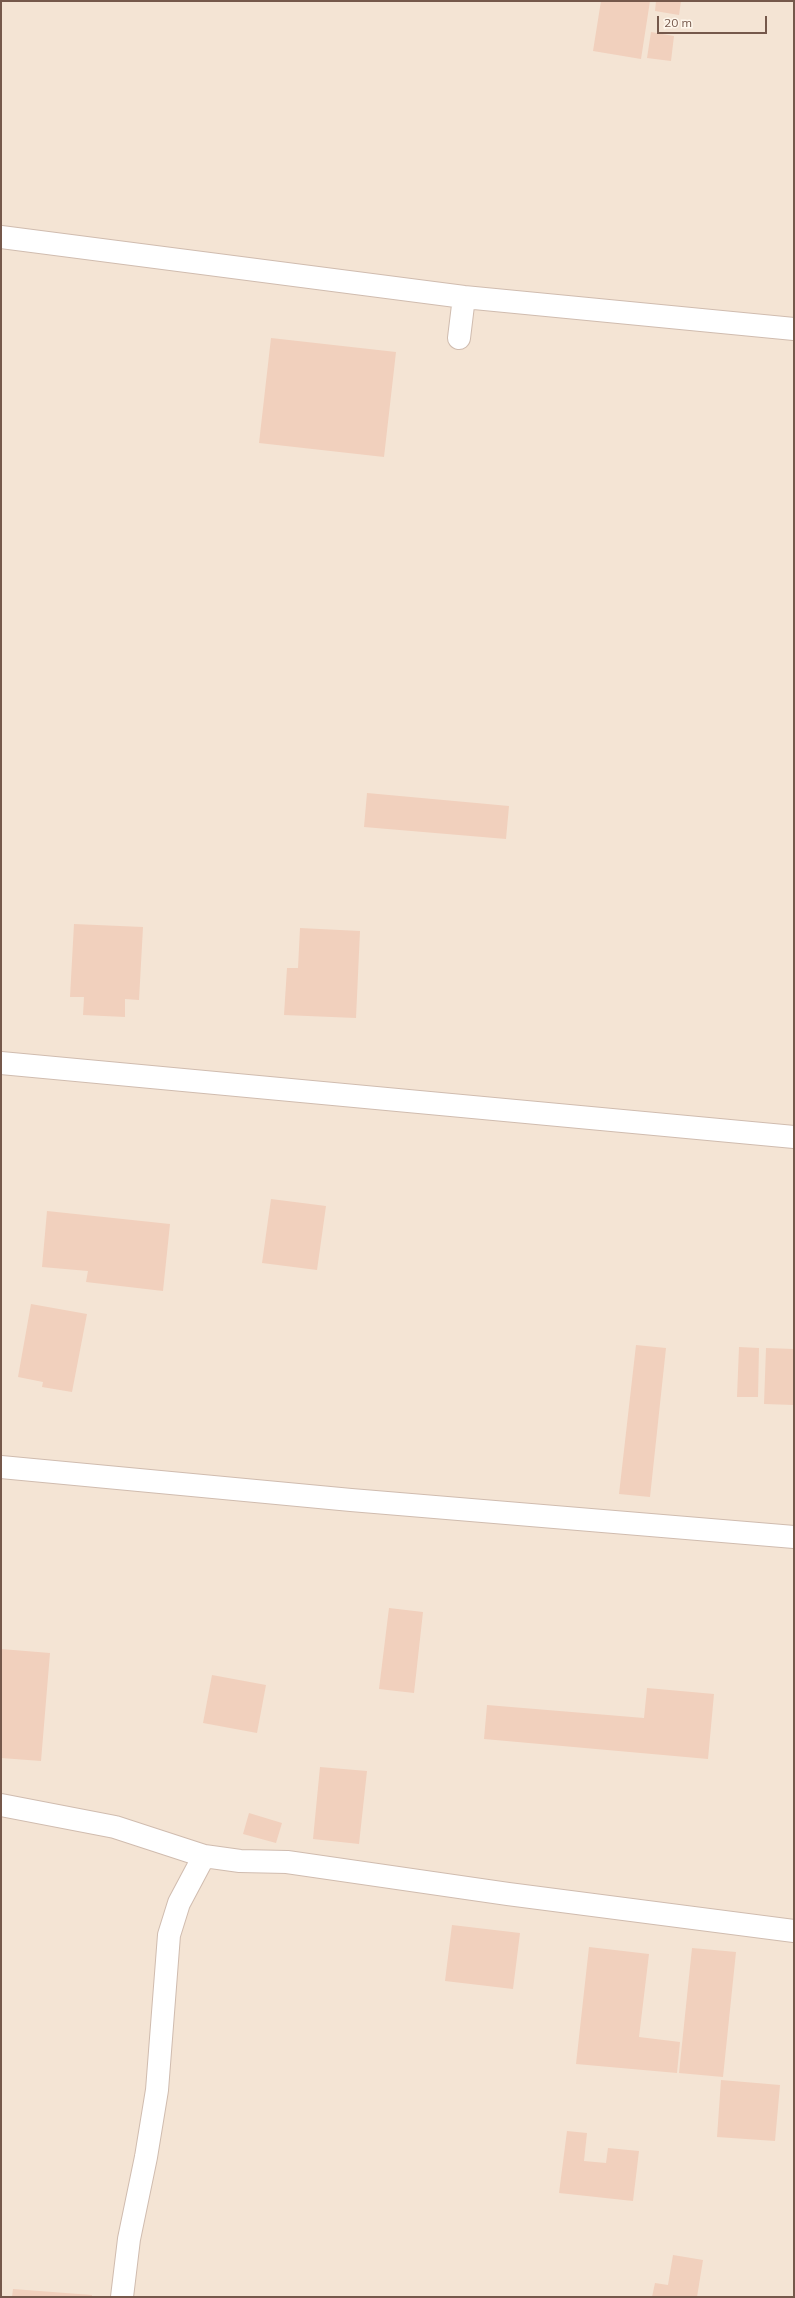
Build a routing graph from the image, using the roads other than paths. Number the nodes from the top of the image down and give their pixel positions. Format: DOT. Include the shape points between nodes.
graph roads {
  1 [pos="1,237"];
  2 [pos="464,296"];
  3 [pos="794,329"];
  4 [pos="458,338"];
  5 [pos="1,1063"];
  6 [pos="794,1137"];
  7 [pos="1,1467"];
  8 [pos="794,1537"];
  9 [pos="1,1804"];
  10 [pos="204,1856"];
  11 [pos="794,1931"];
  12 [pos="122,2297"];
  1 -- 2 [label="street"];
  2 -- 3 [label="street"];
  2 -- 4 [label="street"];
  5 -- 6 [label="street"];
  7 -- 8 [label="street" via="351,1500"];
  9 -- 10 [label="street" via="115,1827"];
  10 -- 11 [label="street" via="240,1861 287,1862"];
  10 -- 12 [label="street" via="178,1903 169,1935 157,2090 129,2240"];
}
